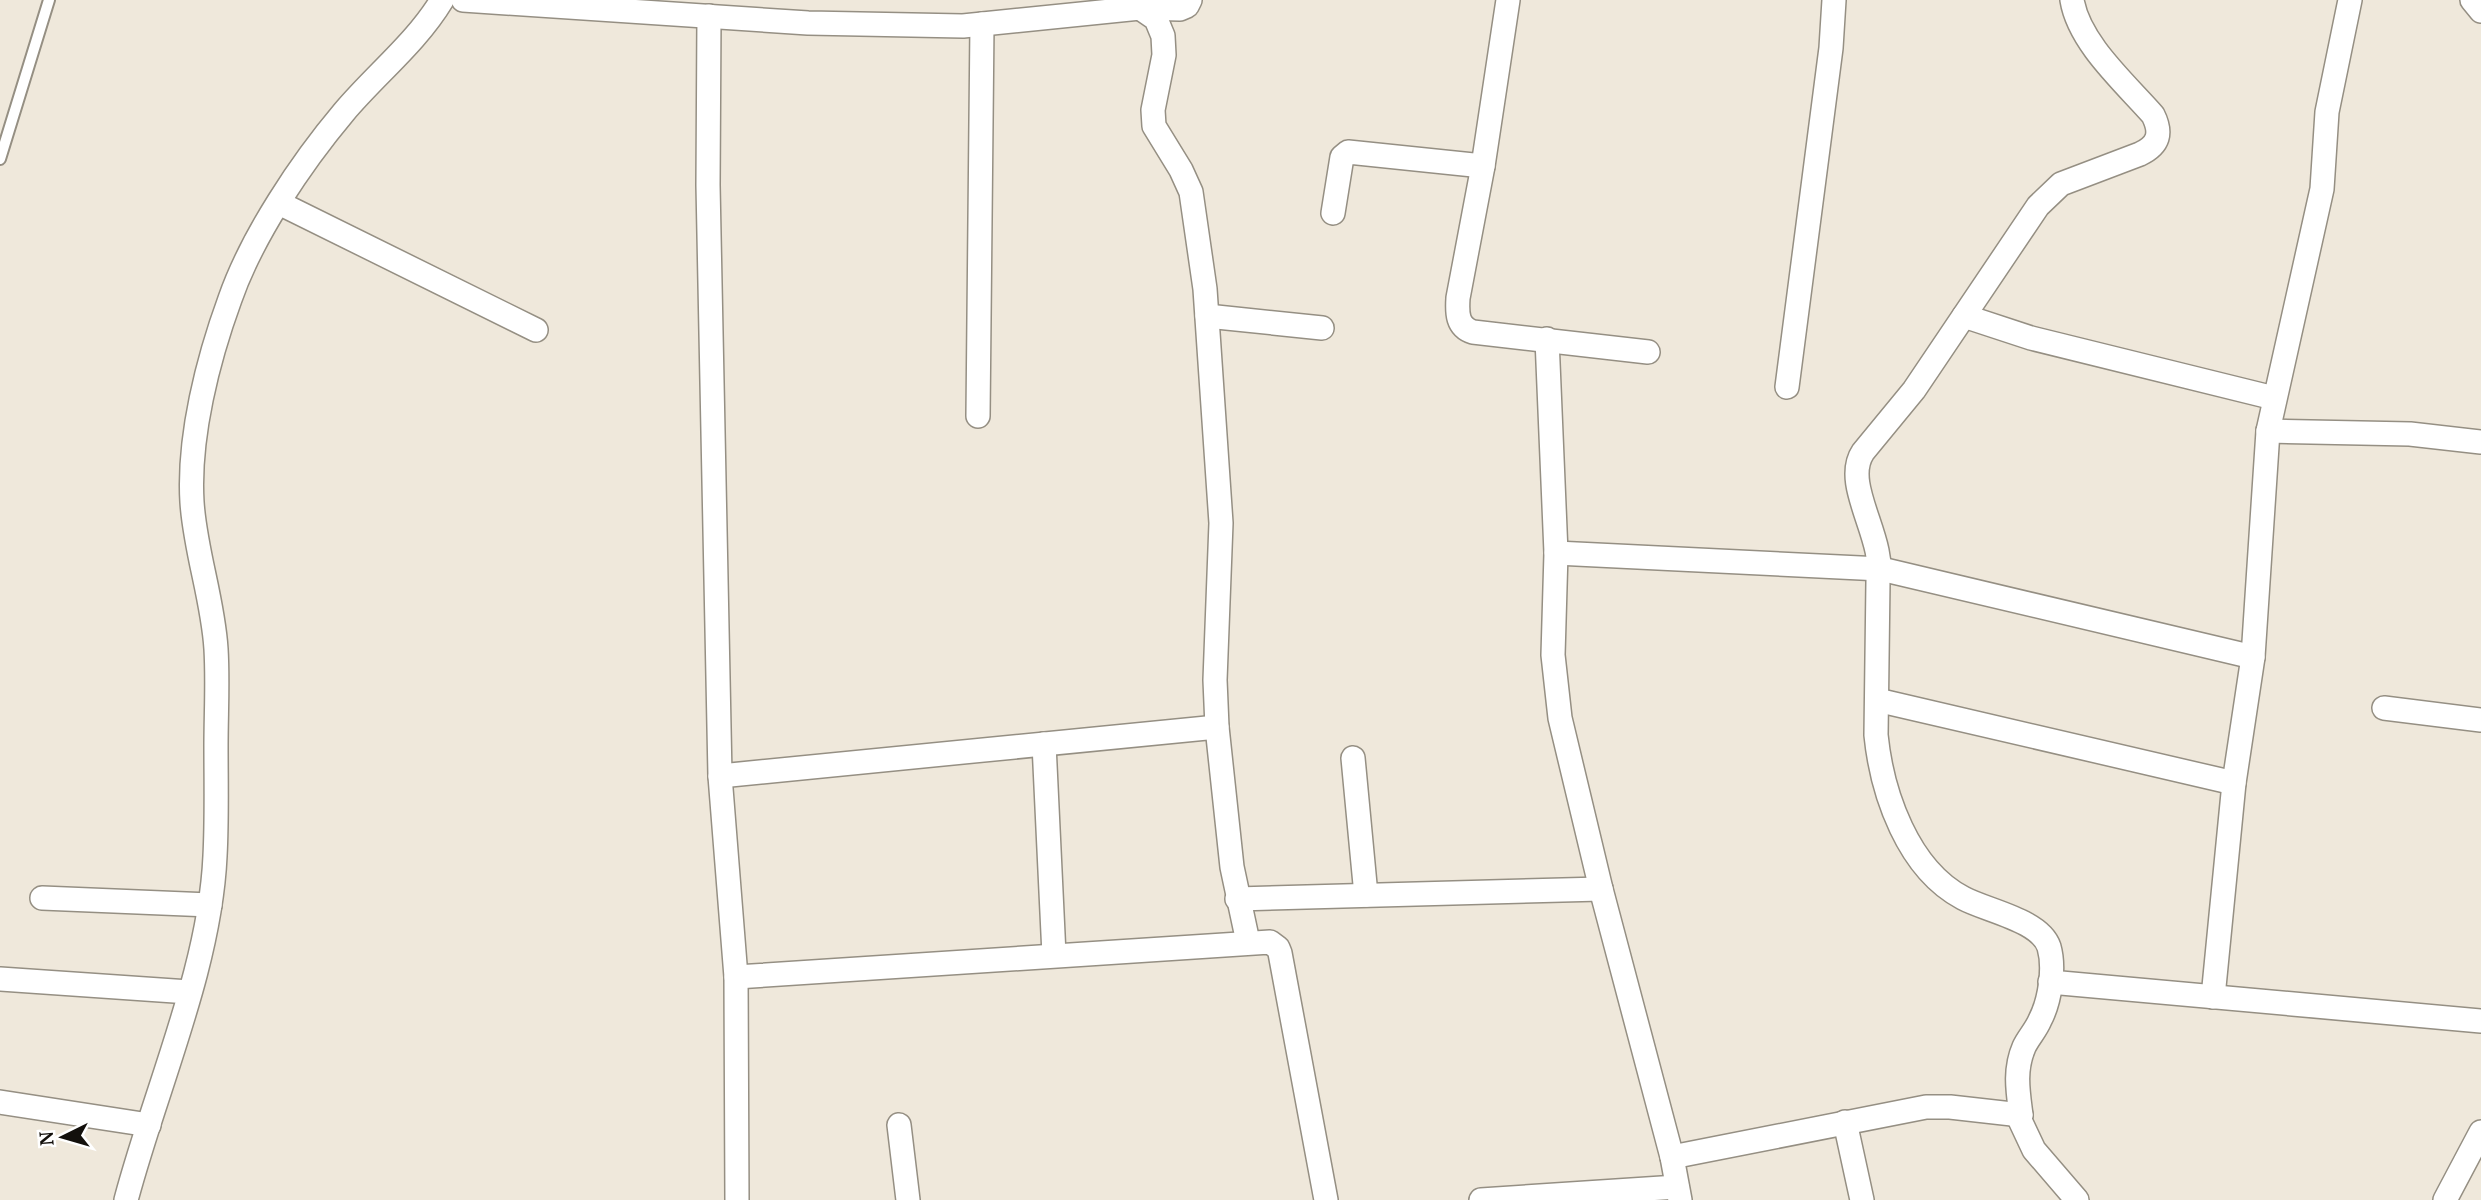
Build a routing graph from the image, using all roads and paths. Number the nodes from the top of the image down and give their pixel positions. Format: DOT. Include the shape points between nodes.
graph roads {
  1 [pos="49,0"];
  2 [pos="442,0"];
  3 [pos="463,0"];
  4 [pos="1190,0"];
  5 [pos="1508,0"];
  6 [pos="1834,0"];
  7 [pos="2072,0"];
  8 [pos="2350,0"];
  9 [pos="2472,0"];
  10 [pos="1088,7"];
  11 [pos="1140,9"];
  12 [pos="2481,11"];
  13 [pos="709,16"];
  14 [pos="982,24"];
  15 [pos="0,159"];
  16 [pos="1483,166"];
  17 [pos="279,203"];
  18 [pos="1333,213"];
  19 [pos="1207,316"];
  20 [pos="1964,316"];
  21 [pos="1322,328"];
  22 [pos="536,330"];
  23 [pos="1547,339"];
  24 [pos="1648,352"];
  25 [pos="1787,387"];
  26 [pos="2274,398"];
  27 [pos="978,416"];
  28 [pos="2267,431"];
  29 [pos="2481,442"];
  30 [pos="1556,553"];
  31 [pos="1881,569"];
  32 [pos="2253,657"];
  33 [pos="1877,700"];
  34 [pos="2384,708"];
  35 [pos="2481,720"];
  36 [pos="1217,727"];
  37 [pos="1044,744"];
  38 [pos="1353,758"];
  39 [pos="720,776"];
  40 [pos="2234,783"];
  41 [pos="1601,889"];
  42 [pos="1366,895"];
  43 [pos="42,898"];
  44 [pos="1237,898"];
  45 [pos="211,905"];
  46 [pos="1248,942"];
  47 [pos="1054,955"];
  48 [pos="736,977"];
  49 [pos="0,979"];
  50 [pos="2050,982"];
  51 [pos="189,992"];
  52 [pos="2213,997"];
  53 [pos="2481,1021"];
  54 [pos="0,1102"];
  55 [pos="2021,1115"];
  56 [pos="1845,1122"];
  57 [pos="149,1125"];
  58 [pos="899,1125"];
  59 [pos="2481,1132"];
  60 [pos="1672,1157"];
  61 [pos="1678,1194"];
  62 [pos="1584,1197"];
  63 [pos="127,1200"];
  64 [pos="737,1200"];
  65 [pos="908,1200"];
  66 [pos="1326,1200"];
  67 [pos="1481,1200"];
  68 [pos="1862,1200"];
  69 [pos="2077,1200"];
  70 [pos="2445,1200"];
  1 -- 15 [label="lane"];
  2 -- 17 [label="street" via="415,38 328,132"];
  3 -- 13 [label="street"];
  4 -- 11 [label="street" via="1180,9"];
  5 -- 16 [label="street"];
  6 -- 25 [label="street"];
  7 -- 20 [label="street" via="2086,36 2153,116 2158,140 2148,151 2077,177 2049,193"];
  8 -- 26 [label="street" via="2327,112 2316,222"];
  9 -- 12 [label="street"];
  10 -- 11 [label="street"];
  10 -- 14 [label="street"];
  11 -- 19 [label="street" via="1156,19 1163,36 1154,125 1191,192"];
  13 -- 14 [label="street" via="808,23"];
  13 -- 39 [label="street" via="708,199"];
  14 -- 27 [label="street"];
  16 -- 18 [label="street" via="1348,152 1342,157"];
  16 -- 23 [label="street" via="1458,298 1459,320 1473,332"];
  17 -- 22 [label="street"];
  17 -- 45 [label="street" via="231,296 212,355 195,440 192,503 216,648"];
  19 -- 21 [label="street"];
  19 -- 36 [label="street" via="1221,523"];
  20 -- 26 [label="street" via="2031,338"];
  20 -- 31 [label="street" via="1914,390 1858,460 1857,484"];
  23 -- 24 [label="street"];
  23 -- 30 [label="street"];
  26 -- 28 [label="street"];
  28 -- 29 [label="street" via="2410,434"];
  28 -- 32 [label="street"];
  30 -- 31 [label="street"];
  30 -- 41 [label="street" via="1553,655 1559,709"];
  31 -- 32 [label="street"];
  31 -- 33 [label="street"];
  32 -- 40 [label="street"];
  33 -- 40 [label="street"];
  33 -- 50 [label="street" via="1882,774 1913,848 1962,898 2024,923 2045,938 2050,949"];
  34 -- 35 [label="street"];
  36 -- 37 [label="street"];
  36 -- 44 [label="street"];
  37 -- 39 [label="street"];
  37 -- 47 [label="street"];
  38 -- 42 [label="street"];
  39 -- 48 [label="street"];
  40 -- 52 [label="street"];
  41 -- 42 [label="street"];
  41 -- 60 [label="street"];
  42 -- 44 [label="street"];
  43 -- 45 [label="street"];
  44 -- 46 [label="street"];
  45 -- 51 [label="street"];
  46 -- 47 [label="street"];
  46 -- 66 [label="street" via="1270,942 1278,948"];
  47 -- 48 [label="street"];
  48 -- 64 [label="street"];
  49 -- 51 [label="street"];
  50 -- 52 [label="street"];
  50 -- 55 [label="street" via="2041,1018 2019,1065 2016,1080"];
  51 -- 57 [label="street"];
  52 -- 53 [label="street"];
  54 -- 57 [label="street"];
  55 -- 56 [label="street" via="1937,1106"];
  55 -- 69 [label="street" via="2034,1150"];
  56 -- 60 [label="street"];
  56 -- 68 [label="street"];
  57 -- 63 [label="street"];
  58 -- 65 [label="street"];
  59 -- 70 [label="street"];
  60 -- 61 [label="street"];
  61 -- 62 [label="street"];
  62 -- 67 [label="street"];
}
